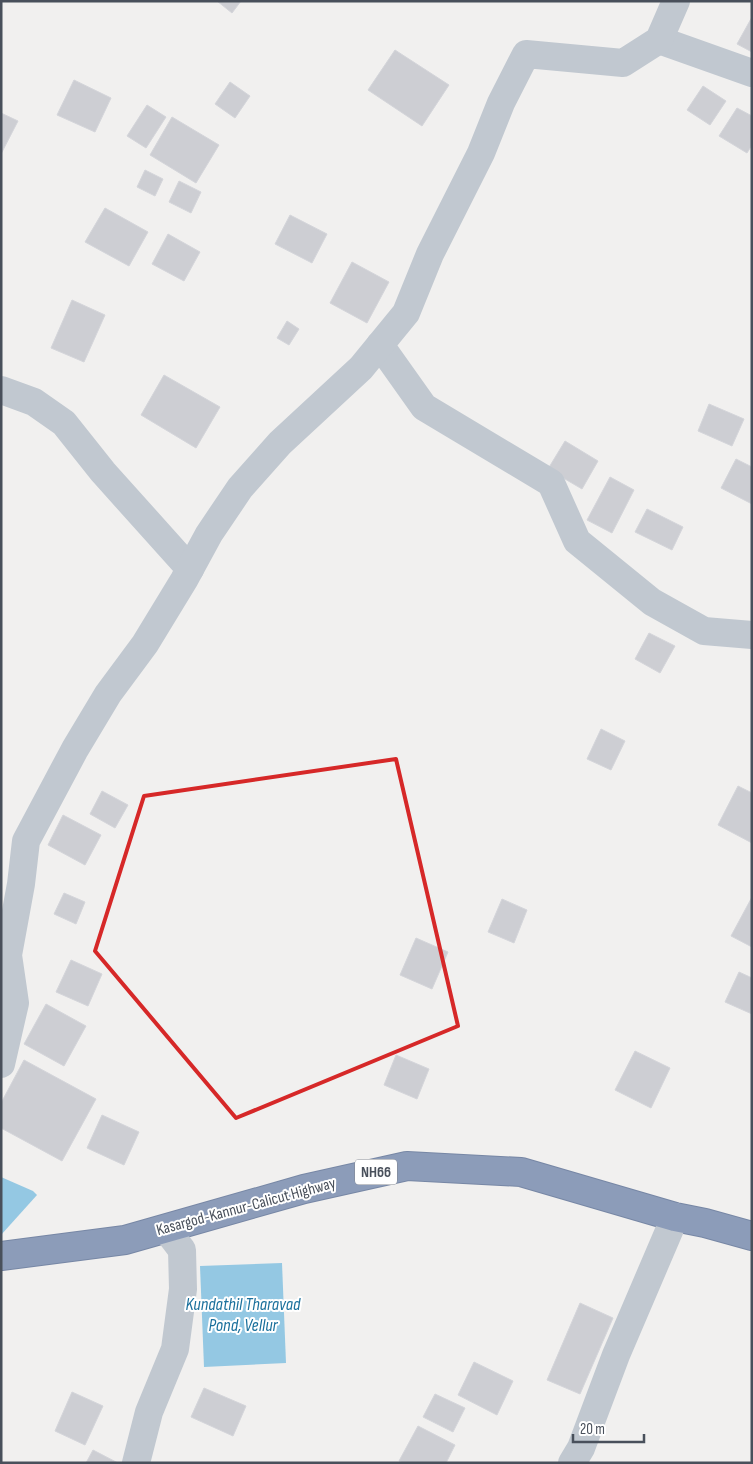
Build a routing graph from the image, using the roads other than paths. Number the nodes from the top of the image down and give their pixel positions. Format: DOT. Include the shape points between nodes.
graph roads {
  1 [pos="676,1"];
  2 [pos="658,40"];
  3 [pos="752,73"];
  4 [pos="380,345"];
  5 [pos="1,390"];
  6 [pos="190,569"];
  7 [pos="752,634"];
  8 [pos="2,1063"];
  9 [pos="675,1217"];
  10 [pos="166,1228"];
  11 [pos="752,1236"];
  12 [pos="1,1256"];
  13 [pos="136,1463"];
  14 [pos="572,1463"];
  1 -- 2 [label="street"];
  2 -- 3 [label="street"];
  2 -- 4 [label="street" via="623,63 526,54 430,254 406,313"];
  4 -- 6 [label="street" via="361,368 280,443 240,488"];
  4 -- 7 [label="street" via="424,407 551,483 577,541 652,602 704,631"];
  5 -- 6 [label="street" via="34,402 64,423"];
  6 -- 8 [label="street" via="145,644 108,694 26,841 8,955 16,1003"];
  9 -- 10 [label="highway, Kasargod-Kannur-Calicut Highway / NH66" via="521,1172 407,1166 304,1188"];
  9 -- 11 [label="highway, Kasargod-Kannur-Calicut Highway / NH66"];
  9 -- 14 [label="street" via="616,1355 581,1448"];
  10 -- 12 [label="highway, Kasargod-Kannur-Calicut Highway / NH66" via="125,1240"];
  10 -- 13 [label="street" via="182,1250 183,1289 175,1349 149,1412"];
}
